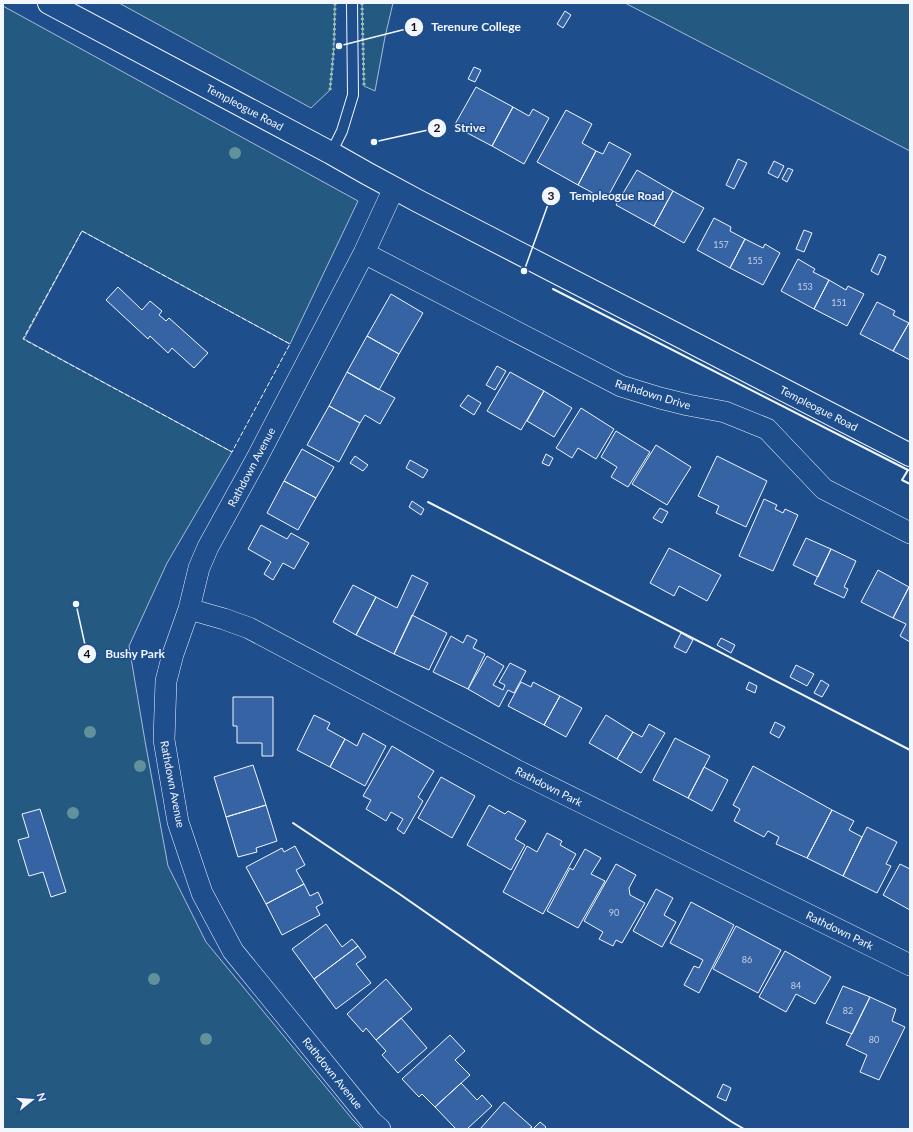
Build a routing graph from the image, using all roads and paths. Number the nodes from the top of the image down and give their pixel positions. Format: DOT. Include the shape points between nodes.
graph roads {
  1 [pos="49,3"];
  2 [pos="352,3"];
  3 [pos="331,153"];
  4 [pos="394,188"];
  5 [pos="364,253"];
  6 [pos="910,455"];
  7 [pos="910,533"];
  8 [pos="189,609"];
  9 [pos="910,964"];
  10 [pos="380,1129"];
  1 -- 3 [label="main road, Templeogue Road"];
  2 -- 3 [label="lane" via="353,95 342,131"];
  3 -- 4 [label="main road, Templeogue Road"];
  4 -- 5 [label="street, Rathdown Avenue"];
  4 -- 6 [label="main road, Templeogue Road"];
  5 -- 7 [label="street, Rathdown Drive" via="621,386 725,412 767,429 824,489"];
  5 -- 8 [label="street, Rathdown Avenue" via="208,547 199,568"];
  8 -- 9 [label="street, Rathdown Park" via="249,628 516,770"];
  8 -- 10 [label="street, Rathdown Avenue" via="166,682 164,740 178,822 202,892 233,951"];
}
